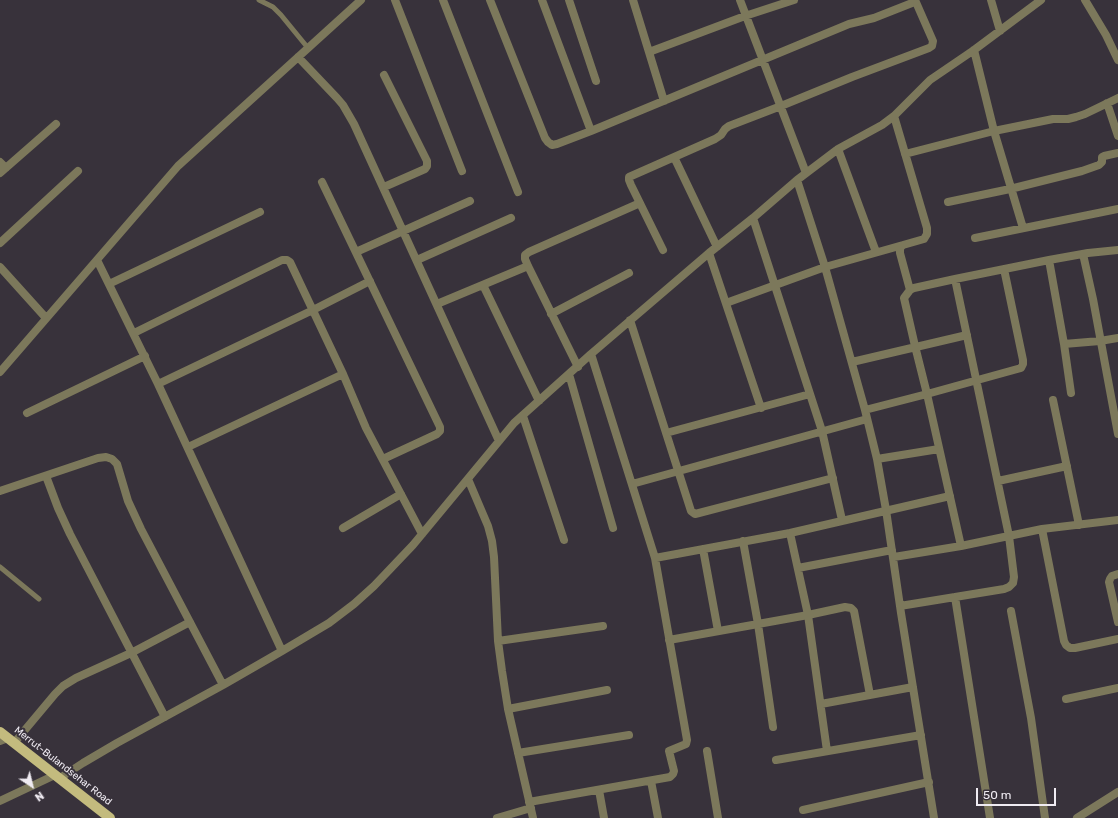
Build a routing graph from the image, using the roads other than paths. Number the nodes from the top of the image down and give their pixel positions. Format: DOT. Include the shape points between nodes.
graph roads {
  1 [pos="260,0"];
  2 [pos="361,0"];
  3 [pos="395,0"];
  4 [pos="443,0"];
  5 [pos="490,0"];
  6 [pos="542,0"];
  7 [pos="569,0"];
  8 [pos="633,0"];
  9 [pos="740,0"];
  10 [pos="794,0"];
  11 [pos="915,0"];
  12 [pos="991,0"];
  13 [pos="1041,0"];
  14 [pos="1085,0"];
  15 [pos="746,16"];
  16 [pos="1000,31"];
  17 [pos="308,48"];
  18 [pos="974,50"];
  19 [pos="649,52"];
  20 [pos="298,57"];
  21 [pos="763,60"];
  22 [pos="1118,60"];
  23 [pos="384,75"];
  24 [pos="596,81"];
  25 [pos="1118,98"];
  26 [pos="664,101"];
  27 [pos="1107,103"];
  28 [pos="781,106"];
  29 [pos="894,116"];
  30 [pos="56,124"];
  31 [pos="591,131"];
  32 [pos="994,131"];
  33 [pos="1118,136"];
  34 [pos="838,149"];
  35 [pos="1118,153"];
  36 [pos="905,154"];
  37 [pos="674,157"];
  38 [pos="2,168"];
  39 [pos="78,171"];
  40 [pos="462,172"];
  41 [pos="806,173"];
  42 [pos="797,180"];
  43 [pos="322,182"];
  44 [pos="384,187"];
  45 [pos="1010,189"];
  46 [pos="518,192"];
  47 [pos="470,201"];
  48 [pos="948,202"];
  49 [pos="640,203"];
  50 [pos="1118,209"];
  51 [pos="260,212"];
  52 [pos="511,218"];
  53 [pos="753,218"];
  54 [pos="1022,228"];
  55 [pos="403,230"];
  56 [pos="975,238"];
  57 [pos="0,243"];
  58 [pos="903,245"];
  59 [pos="716,247"];
  60 [pos="662,250"];
  61 [pos="1118,250"];
  62 [pos="356,252"];
  63 [pos="876,252"];
  64 [pos="709,253"];
  65 [pos="1083,254"];
  66 [pos="97,260"];
  67 [pos="417,260"];
  68 [pos="1049,260"];
  69 [pos="528,266"];
  70 [pos="0,267"];
  71 [pos="825,267"];
  72 [pos="1004,269"];
  73 [pos="629,273"];
  74 [pos="3,276"];
  75 [pos="955,279"];
  76 [pos="370,281"];
  77 [pos="109,284"];
  78 [pos="774,284"];
  79 [pos="483,285"];
  80 [pos="910,290"];
  81 [pos="726,303"];
  82 [pos="438,304"];
  83 [pos="313,310"];
  84 [pos="551,314"];
  85 [pos="46,318"];
  86 [pos="630,320"];
  87 [pos="134,333"];
  88 [pos="967,335"];
  89 [pos="1118,338"];
  90 [pos="1100,341"];
  91 [pos="1064,344"];
  92 [pos="915,346"];
  93 [pos="591,354"];
  94 [pos="145,356"];
  95 [pos="852,362"];
  96 [pos="578,366"];
  97 [pos="0,372"];
  98 [pos="343,374"];
  99 [pos="569,374"];
  100 [pos="977,380"];
  101 [pos="158,384"];
  102 [pos="1071,393"];
  103 [pos="810,394"];
  104 [pos="928,394"];
  105 [pos="1053,400"];
  106 [pos="539,401"];
  107 [pos="761,408"];
  108 [pos="865,410"];
  109 [pos="27,413"];
  110 [pos="523,416"];
  111 [pos="867,418"];
  112 [pos="822,431"];
  113 [pos="666,433"];
  114 [pos="1118,434"];
  115 [pos="499,441"];
  116 [pos="188,447"];
  117 [pos="940,450"];
  118 [pos="383,459"];
  119 [pos="877,459"];
  120 [pos="1067,466"];
  121 [pos="678,471"];
  122 [pos="46,476"];
  123 [pos="833,478"];
  124 [pos="468,479"];
  125 [pos="998,481"];
  126 [pos="632,484"];
  127 [pos="0,491"];
  128 [pos="401,494"];
  129 [pos="950,496"];
  130 [pos="886,510"];
  131 [pos="842,520"];
  132 [pos="1118,520"];
  133 [pos="1079,525"];
  134 [pos="343,528"];
  135 [pos="613,528"];
  136 [pos="1042,529"];
  137 [pos="790,533"];
  138 [pos="422,534"];
  139 [pos="1009,536"];
  140 [pos="564,540"];
  141 [pos="743,542"];
  142 [pos="961,546"];
  143 [pos="703,549"];
  144 [pos="893,554"];
  145 [pos="655,558"];
  146 [pos="0,567"];
  147 [pos="798,568"];
  148 [pos="1118,574"];
  149 [pos="955,597"];
  150 [pos="39,599"];
  151 [pos="900,606"];
  152 [pos="1010,611"];
  153 [pos="808,615"];
  154 [pos="190,622"];
  155 [pos="1118,622"];
  156 [pos="758,624"];
  157 [pos="603,626"];
  158 [pos="718,631"];
  159 [pos="1118,639"];
  160 [pos="669,640"];
  161 [pos="498,641"];
  162 [pos="282,651"];
  163 [pos="131,653"];
  164 [pos="223,685"];
  165 [pos="913,687"];
  166 [pos="1118,688"];
  167 [pos="607,690"];
  168 [pos="870,695"];
  169 [pos="1066,698"];
  170 [pos="821,704"];
  171 [pos="508,709"];
  172 [pos="165,717"];
  173 [pos="773,728"];
  174 [pos="629,735"];
  175 [pos="921,735"];
  176 [pos="6,739"];
  177 [pos="707,751"];
  178 [pos="828,751"];
  179 [pos="518,754"];
  180 [pos="776,760"];
  181 [pos="58,777"];
  182 [pos="651,781"];
  183 [pos="929,782"];
  184 [pos="599,790"];
  185 [pos="1118,792"];
  186 [pos="0,801"];
  187 [pos="530,805"];
  188 [pos="803,810"];
  189 [pos="110,818"];
  190 [pos="497,818"];
  191 [pos="533,818"];
  192 [pos="604,818"];
  193 [pos="658,818"];
  194 [pos="718,818"];
  195 [pos="934,818"];
  196 [pos="990,818"];
  197 [pos="1045,818"];
  198 [pos="1077,818"];
  1 -- 17 [label="lane" via="281,15"];
  2 -- 17 [label="street"];
  3 -- 40 [label="street"];
  4 -- 46 [label="street"];
  5 -- 31 [label="street" via="548,142 552,145 557,144"];
  6 -- 31 [label="street"];
  7 -- 24 [label="street"];
  8 -- 19 [label="street"];
  9 -- 15 [label="street"];
  10 -- 15 [label="street"];
  11 -- 21 [label="street"];
  11 -- 28 [label="street" via="933,40 932,46"];
  12 -- 16 [label="street"];
  13 -- 16 [label="street"];
  14 -- 22 [label="street"];
  15 -- 19 [label="street"];
  15 -- 21 [label="street"];
  16 -- 18 [label="street"];
  17 -- 20 [label="street"];
  18 -- 29 [label="street" via="924,84"];
  18 -- 32 [label="street"];
  19 -- 26 [label="street"];
  20 -- 44 [label="street" via="343,105"];
  20 -- 66 [label="street" via="178,166"];
  21 -- 26 [label="street"];
  21 -- 28 [label="street"];
  23 -- 44 [label="street" via="428,166"];
  25 -- 27 [label="street"];
  26 -- 31 [label="street"];
  27 -- 32 [label="street" via="1068,119 1053,119"];
  27 -- 33 [label="street"];
  28 -- 37 [label="street" via="726,127 722,135"];
  28 -- 41 [label="street"];
  29 -- 34 [label="street"];
  29 -- 36 [label="street"];
  30 -- 38 [label="street"];
  32 -- 36 [label="street"];
  32 -- 45 [label="street"];
  34 -- 41 [label="street"];
  34 -- 63 [label="street"];
  35 -- 45 [label="street" via="1102,157 1101,164 1094,167"];
  36 -- 58 [label="street" via="927,234 924,239"];
  37 -- 49 [label="street" via="629,177"];
  37 -- 59 [label="street"];
  39 -- 57 [label="street"];
  41 -- 42 [label="street"];
  42 -- 53 [label="street"];
  42 -- 71 [label="street"];
  43 -- 62 [label="street"];
  44 -- 55 [label="street"];
  45 -- 48 [label="street"];
  45 -- 54 [label="street"];
  47 -- 55 [label="street"];
  49 -- 60 [label="street"];
  49 -- 69 [label="street" via="529,252 525,255"];
  50 -- 54 [label="street"];
  51 -- 77 [label="street"];
  52 -- 67 [label="street"];
  53 -- 59 [label="street"];
  53 -- 78 [label="street"];
  54 -- 56 [label="street"];
  55 -- 62 [label="street"];
  55 -- 67 [label="street"];
  58 -- 63 [label="street"];
  58 -- 80 [label="street" via="900,253"];
  59 -- 64 [label="street"];
  61 -- 65 [label="street"];
  62 -- 76 [label="street"];
  63 -- 71 [label="street"];
  64 -- 81 [label="street"];
  64 -- 86 [label="street"];
  65 -- 68 [label="street"];
  65 -- 90 [label="street"];
  66 -- 77 [label="street"];
  66 -- 85 [label="street"];
  67 -- 82 [label="street"];
  68 -- 72 [label="street"];
  68 -- 91 [label="street"];
  69 -- 79 [label="street"];
  69 -- 84 [label="street"];
  70 -- 74 [label="street"];
  71 -- 78 [label="street"];
  71 -- 95 [label="street"];
  72 -- 75 [label="street"];
  72 -- 100 [label="street" via="1023,364 1021,368"];
  73 -- 84 [label="street"];
  74 -- 85 [label="street"];
  75 -- 80 [label="street"];
  75 -- 88 [label="street"];
  76 -- 83 [label="street"];
  76 -- 118 [label="street" via="440,427 437,434"];
  77 -- 87 [label="street"];
  78 -- 81 [label="street"];
  78 -- 103 [label="street"];
  79 -- 82 [label="street"];
  79 -- 106 [label="street"];
  80 -- 92 [label="street" via="904,298"];
  81 -- 107 [label="street"];
  82 -- 115 [label="street"];
  83 -- 87 [label="street" via="292,265 288,260 282,260"];
  83 -- 98 [label="street"];
  83 -- 101 [label="street"];
  84 -- 96 [label="street"];
  85 -- 97 [label="street"];
  86 -- 93 [label="street"];
  86 -- 113 [label="street"];
  87 -- 94 [label="street"];
  88 -- 92 [label="street"];
  88 -- 100 [label="street"];
  89 -- 90 [label="street"];
  90 -- 91 [label="street"];
  90 -- 114 [label="street"];
  91 -- 102 [label="street"];
  92 -- 95 [label="street"];
  92 -- 104 [label="street"];
  93 -- 96 [label="street"];
  93 -- 126 [label="street"];
  94 -- 101 [label="street"];
  94 -- 109 [label="street"];
  95 -- 108 [label="street"];
  96 -- 99 [label="street"];
  98 -- 116 [label="street"];
  98 -- 118 [label="street"];
  99 -- 106 [label="street"];
  99 -- 135 [label="street"];
  100 -- 104 [label="street"];
  100 -- 125 [label="street"];
  101 -- 116 [label="street"];
  103 -- 107 [label="street"];
  103 -- 112 [label="street"];
  104 -- 108 [label="street"];
  104 -- 117 [label="street"];
  105 -- 120 [label="street"];
  106 -- 110 [label="street"];
  107 -- 113 [label="street"];
  108 -- 111 [label="street"];
  110 -- 115 [label="street"];
  110 -- 140 [label="street"];
  111 -- 112 [label="street"];
  111 -- 119 [label="street"];
  112 -- 121 [label="street"];
  112 -- 123 [label="street"];
  113 -- 121 [label="street"];
  115 -- 124 [label="street"];
  116 -- 162 [label="street"];
  117 -- 119 [label="street"];
  117 -- 129 [label="street"];
  118 -- 128 [label="street"];
  119 -- 130 [label="street"];
  120 -- 125 [label="street"];
  120 -- 133 [label="street"];
  121 -- 123 [label="street" via="691,511 695,514"];
  121 -- 126 [label="street"];
  122 -- 127 [label="street"];
  122 -- 154 [label="street" via="98,458 106,457 117,464 134,515"];
  122 -- 163 [label="street" via="67,528"];
  123 -- 131 [label="street"];
  124 -- 138 [label="street"];
  124 -- 161 [label="street" via="492,541"];
  125 -- 139 [label="street"];
  126 -- 145 [label="street"];
  128 -- 134 [label="street"];
  128 -- 138 [label="street"];
  129 -- 130 [label="street"];
  129 -- 142 [label="street"];
  130 -- 131 [label="street"];
  130 -- 144 [label="street"];
  131 -- 137 [label="street"];
  132 -- 133 [label="street"];
  133 -- 136 [label="street"];
  136 -- 139 [label="street"];
  136 -- 159 [label="street" via="1066,646 1075,648"];
  137 -- 141 [label="street"];
  137 -- 147 [label="street"];
  138 -- 162 [label="street" via="354,604 329,623"];
  139 -- 142 [label="street"];
  139 -- 149 [label="street" via="1013,583 1004,589"];
  141 -- 143 [label="street"];
  141 -- 156 [label="street"];
  142 -- 144 [label="street"];
  143 -- 145 [label="street"];
  143 -- 158 [label="street"];
  144 -- 147 [label="street"];
  144 -- 151 [label="street"];
  145 -- 160 [label="street"];
  146 -- 150 [label="lane"];
  147 -- 153 [label="street"];
  148 -- 155 [label="street" via="1112,576 1109,582"];
  149 -- 151 [label="street"];
  149 -- 196 [label="street"];
  151 -- 165 [label="street"];
  152 -- 197 [label="street" via="1031,718"];
  153 -- 156 [label="street"];
  153 -- 168 [label="street" via="844,607 854,611"];
  153 -- 170 [label="street"];
  154 -- 163 [label="street"];
  154 -- 164 [label="street"];
  156 -- 158 [label="street"];
  156 -- 173 [label="street"];
  157 -- 161 [label="street"];
  158 -- 160 [label="street"];
  160 -- 182 [label="street" via="686,744 669,751 673,774"];
  161 -- 171 [label="street"];
  162 -- 164 [label="street"];
  163 -- 172 [label="street"];
  163 -- 176 [label="street" via="63,686"];
  164 -- 172 [label="street"];
  165 -- 168 [label="street"];
  165 -- 175 [label="street"];
  166 -- 169 [label="street"];
  167 -- 171 [label="street"];
  168 -- 170 [label="street"];
  170 -- 178 [label="street"];
  171 -- 179 [label="street"];
  172 -- 181 [label="street"];
  174 -- 179 [label="street"];
  175 -- 178 [label="street"];
  175 -- 183 [label="street"];
  176 -- 181 [label="main road, Merrut-Bulandsehar Road"];
  177 -- 194 [label="street"];
  178 -- 180 [label="street"];
  179 -- 187 [label="street"];
  181 -- 186 [label="street"];
  181 -- 189 [label="main road, Merrut-Bulandsehar Road"];
  182 -- 184 [label="street"];
  182 -- 193 [label="street"];
  183 -- 188 [label="street"];
  183 -- 195 [label="street"];
  184 -- 187 [label="street"];
  184 -- 192 [label="street"];
  185 -- 198 [label="street"];
  187 -- 190 [label="street"];
  187 -- 191 [label="street"];
}
